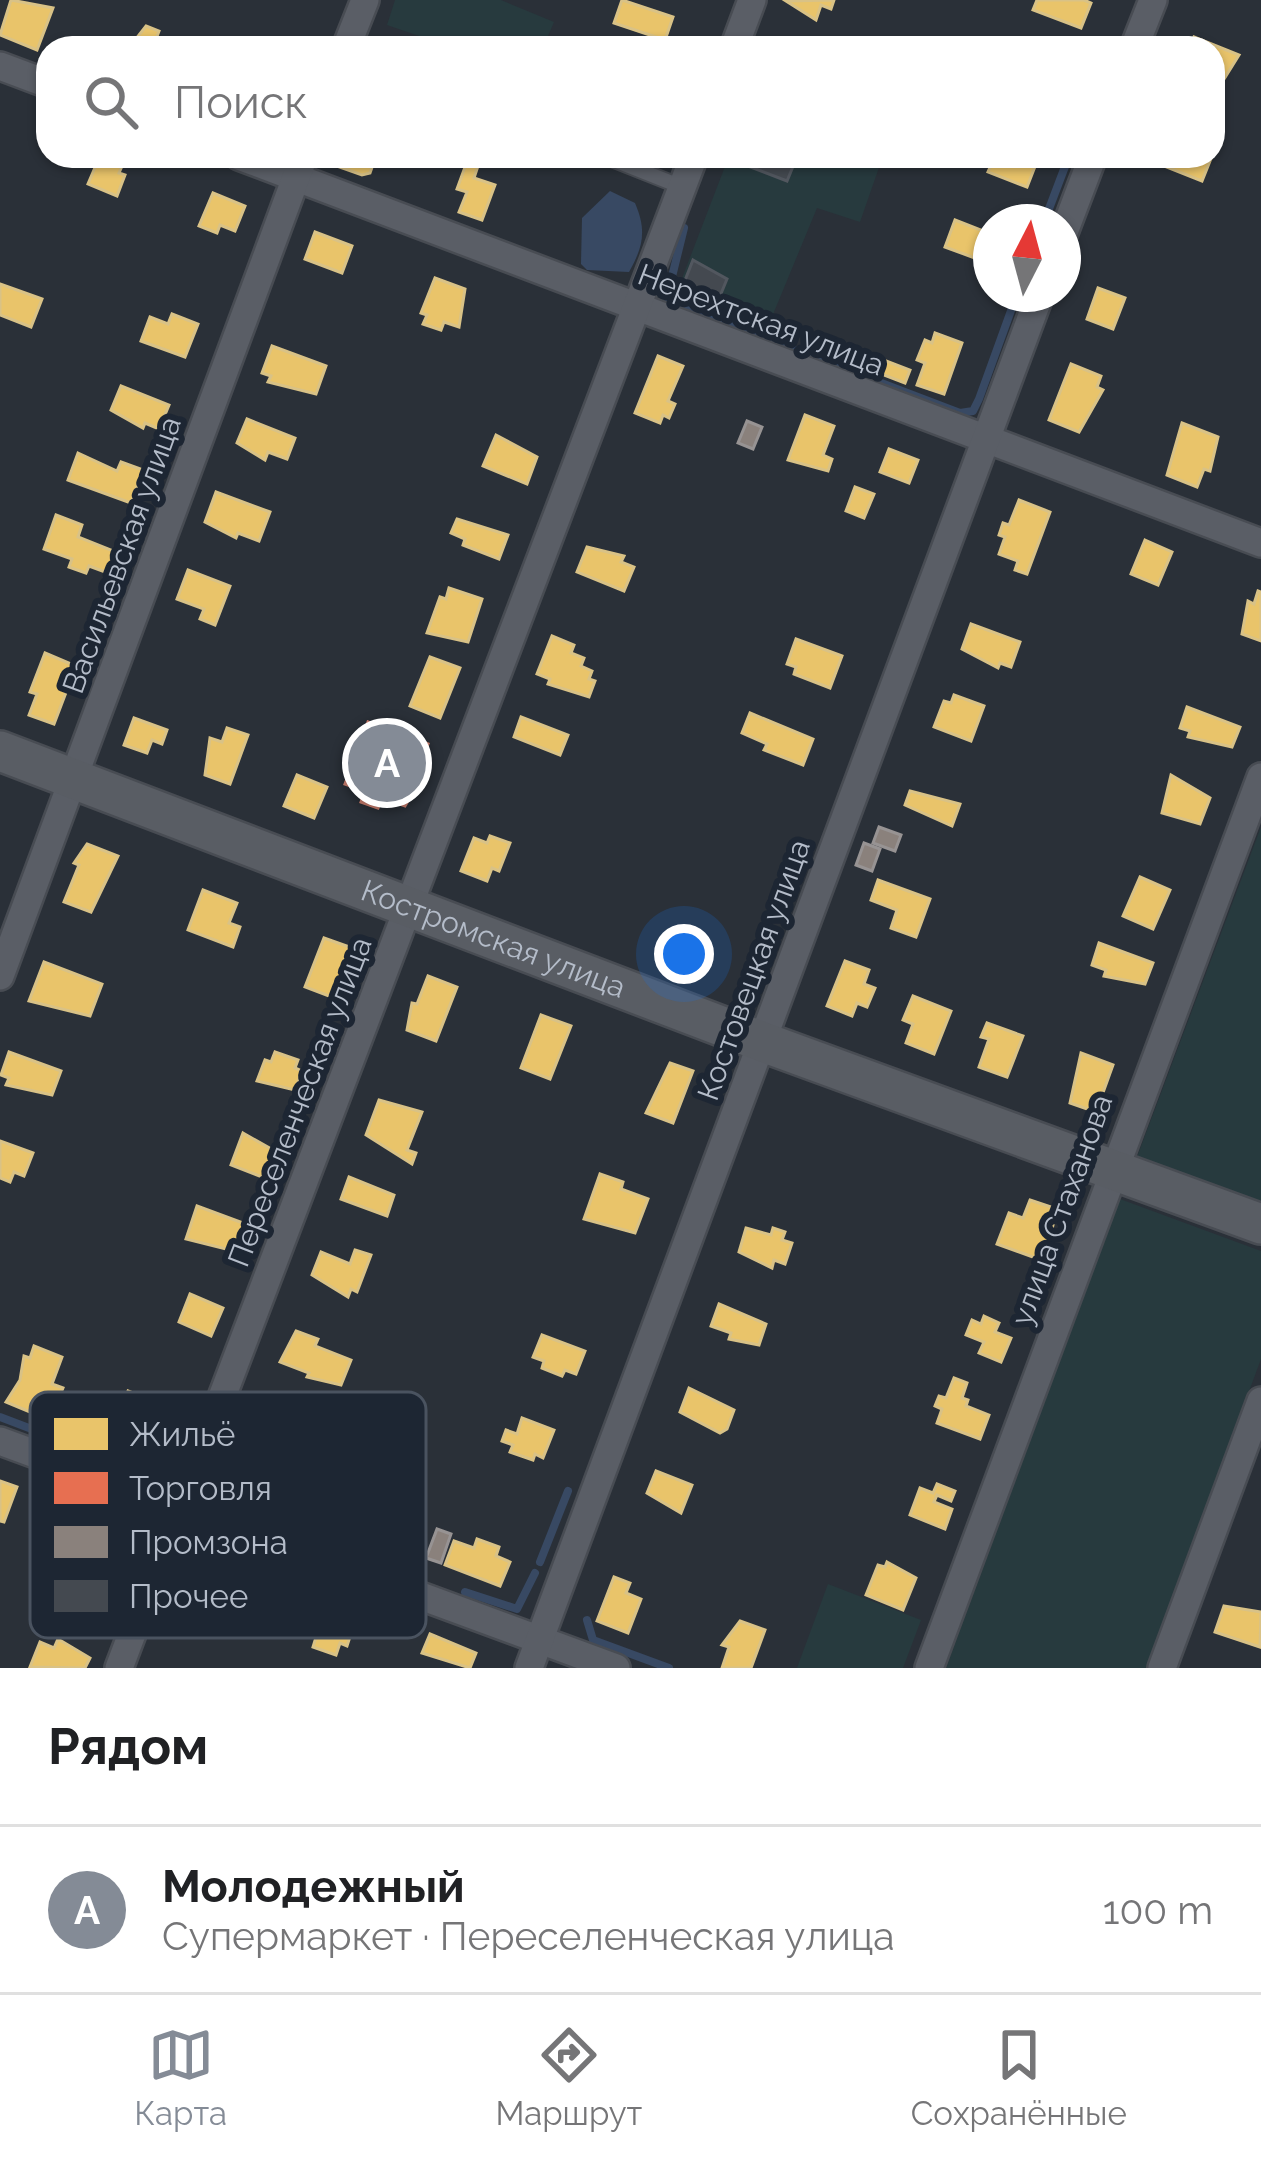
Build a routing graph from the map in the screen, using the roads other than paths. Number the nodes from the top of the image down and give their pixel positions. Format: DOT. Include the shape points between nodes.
graph roads {
  1 [pos="365,0"];
  2 [pos="752,0"];
  3 [pos="1153,0"];
  4 [pos="351,36"];
  5 [pos="738,36"];
  6 [pos="1139,36"];
  7 [pos="0,66"];
  8 [pos="36,80"];
  9 [pos="299,168"];
  10 [pos="305,168"];
  11 [pos="633,168"];
  12 [pos="690,168"];
  13 [pos="1088,168"];
  14 [pos="682,188"];
  15 [pos="1075,204"];
  16 [pos="636,308"];
  17 [pos="1033,312"];
  18 [pos="985,440"];
  19 [pos="1261,543"];
  20 [pos="0,751"];
  21 [pos="1261,777"];
  22 [pos="75,779"];
  23 [pos="411,906"];
  24 [pos="0,976"];
  25 [pos="763,1042"];
  26 [pos="1111,1172"];
  27 [pos="1261,1224"];
  28 [pos="224,1392"];
  29 [pos="1261,1401"];
  30 [pos="0,1441"];
  31 [pos="30,1452"];
  32 [pos="426,1599"];
  33 [pos="130,1638"];
  34 [pos="540,1640"];
  35 [pos="119,1668"];
  36 [pos="529,1668"];
  37 [pos="616,1668"];
  38 [pos="929,1668"];
  39 [pos="1162,1668"];
  1 -- 4 [label="street"];
  2 -- 5 [label="street"];
  3 -- 6 [label="street"];
  7 -- 8 [label="street"];
  9 -- 22 [label="street, Васильевская улица"];
  10 -- 16 [label="street, Нерехтская улица"];
  11 -- 14 [label="lane"];
  12 -- 14 [label="street, Переселенческая улица"];
  13 -- 15 [label="street"];
  14 -- 16 [label="street, Переселенческая улица"];
  16 -- 18 [label="street, Нерехтская улица"];
  16 -- 23 [label="street, Переселенческая улица"];
  17 -- 18 [label="street, Костовецкая улица"];
  18 -- 19 [label="street, Нерехтская улица"];
  18 -- 25 [label="street, Костовецкая улица"];
  20 -- 22 [label="street, Костромская улица"];
  21 -- 26 [label="street, улица Стаханова"];
  22 -- 23 [label="street, Костромская улица"];
  22 -- 24 [label="street, Васильевская улица"];
  23 -- 25 [label="street, Костромская улица"];
  23 -- 28 [label="street, Переселенческая улица"];
  25 -- 26 [label="street, Костромская улица"];
  25 -- 34 [label="street, Костовецкая улица"];
  26 -- 27 [label="street, Костромская улица"];
  26 -- 38 [label="street, улица Стаханова"];
  29 -- 39 [label="street"];
  30 -- 31 [label="street"];
  32 -- 34 [label="street"];
  33 -- 35 [label="street, Переселенческая улица"];
  34 -- 36 [label="street, Костовецкая улица"];
  34 -- 37 [label="street"];
}
